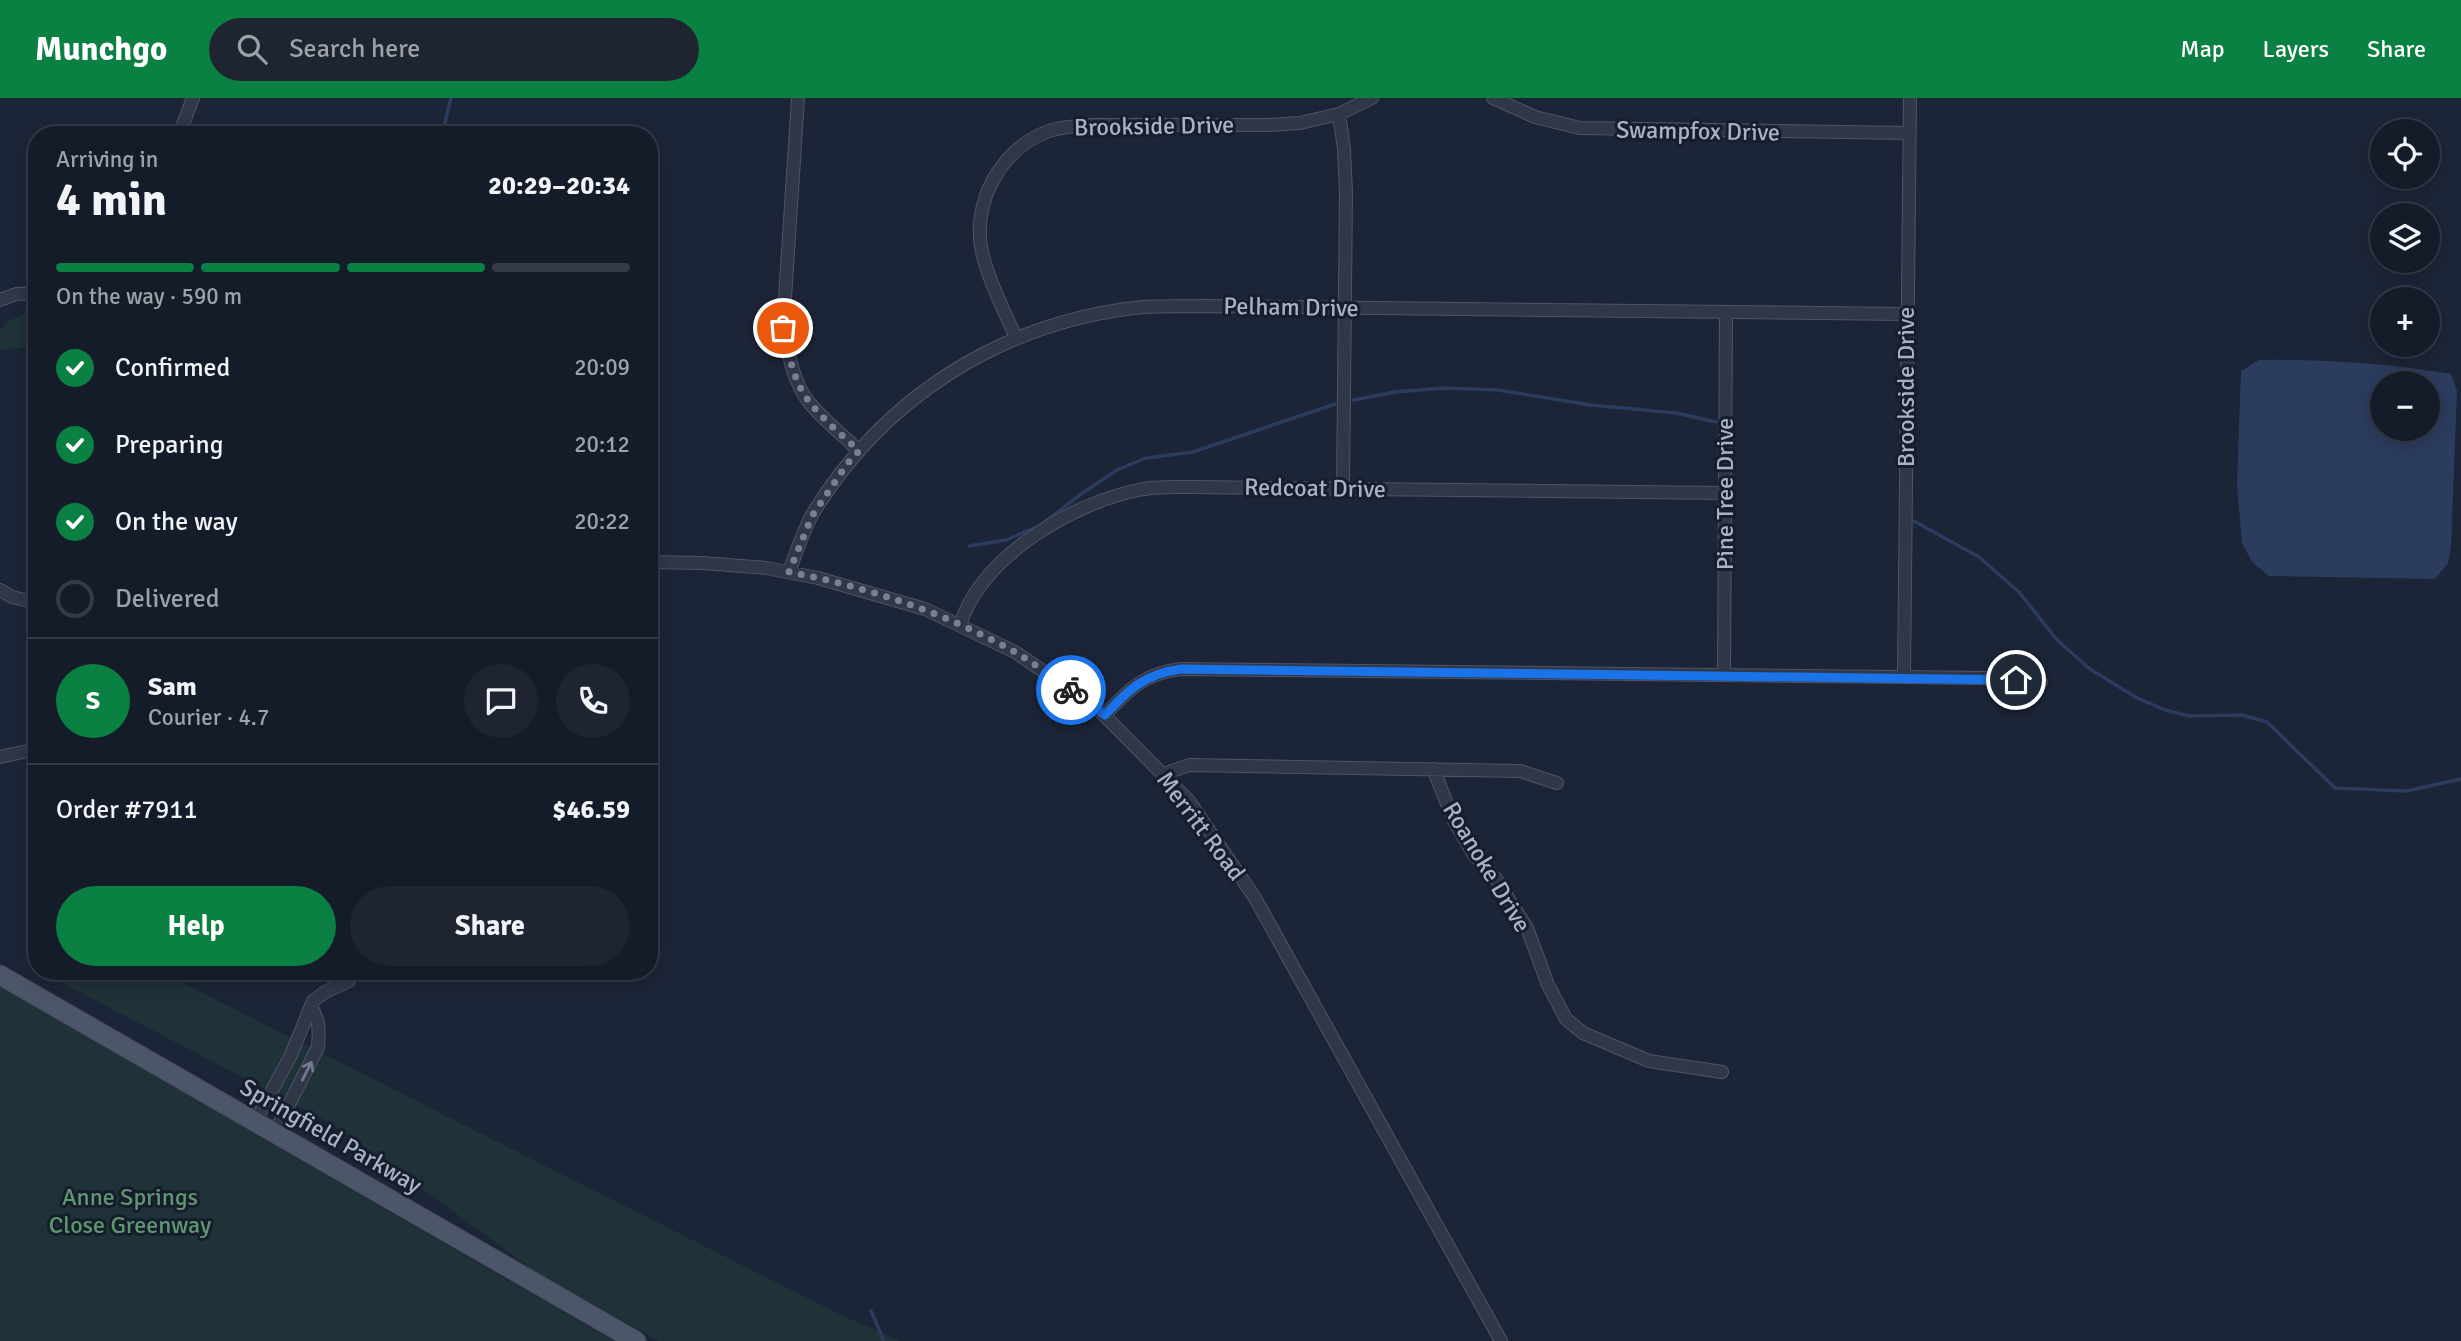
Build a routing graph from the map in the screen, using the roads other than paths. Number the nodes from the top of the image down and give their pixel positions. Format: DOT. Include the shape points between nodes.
graph roads {
  1 [pos="193,98"];
  2 [pos="799,98"];
  3 [pos="1373,98"];
  4 [pos="1493,98"];
  5 [pos="1910,98"];
  6 [pos="1339,114"];
  7 [pos="182,126"];
  8 [pos="1909,133"];
  9 [pos="28,293"];
  10 [pos="0,300"];
  11 [pos="1345,307"];
  12 [pos="1726,313"];
  13 [pos="1906,314"];
  14 [pos="1016,338"];
  15 [pos="859,451"];
  16 [pos="1343,489"];
  17 [pos="1725,493"];
  18 [pos="658,562"];
  19 [pos="789,572"];
  20 [pos="0,590"];
  21 [pos="28,601"];
  22 [pos="960,625"];
  23 [pos="1724,675"];
  24 [pos="1904,677"];
  25 [pos="2041,682"];
  26 [pos="1105,715"];
  27 [pos="28,752"];
  28 [pos="0,757"];
  29 [pos="1433,769"];
  30 [pos="1164,774"];
  31 [pos="1558,783"];
  32 [pos="0,975"];
  33 [pos="349,981"];
  34 [pos="311,1007"];
  35 [pos="1722,1072"];
  36 [pos="256,1122"];
  37 [pos="275,1132"];
  38 [pos="636,1341"];
  39 [pos="1501,1341"];
  1 -- 7 [label="street"];
  2 -- 15 [label="street" via="783,328 791,363 808,401"];
  3 -- 6 [label="street, Brookside Drive"];
  4 -- 8 [label="street, Swampfox Drive" via="1535,117 1580,128"];
  5 -- 8 [label="street, Brookside Drive"];
  6 -- 11 [label="street" via="1346,192"];
  6 -- 14 [label="street, Brookside Drive" via="1270,125 1066,127 1030,140 1013,153 988,188 981,208 982,251"];
  8 -- 13 [label="street, Brookside Drive"];
  9 -- 10 [label="street"];
  11 -- 12 [label="street, Pelham Drive"];
  11 -- 14 [label="street, Pelham Drive" via="1133,308"];
  11 -- 16 [label="street"];
  12 -- 13 [label="street, Pelham Drive"];
  12 -- 17 [label="street, Pine Tree Drive"];
  13 -- 24 [label="street, Brookside Drive"];
  14 -- 15 [label="street, Pelham Drive" via="932,384"];
  15 -- 19 [label="street, Pelham Drive" via="812,516"];
  16 -- 17 [label="street, Redcoat Drive"];
  16 -- 22 [label="street, Redcoat Drive" via="1164,487 1092,503 1056,521 1005,559 971,599"];
  17 -- 23 [label="street, Pine Tree Drive"];
  18 -- 19 [label="street, Merritt Road"];
  19 -- 22 [label="street, Merritt Road" via="873,592"];
  20 -- 21 [label="street"];
  22 -- 26 [label="street, Merritt Road" via="1015,652"];
  23 -- 24 [label="street"];
  23 -- 26 [label="street" via="1181,669 1149,676"];
  24 -- 25 [label="street"];
  26 -- 30 [label="street, Merritt Road"];
  27 -- 28 [label="street"];
  29 -- 30 [label="street" via="1189,765"];
  29 -- 31 [label="street" via="1520,771"];
  29 -- 35 [label="street, Roanoke Drive" via="1474,856 1496,879 1527,928 1566,1020 1583,1033 1649,1060"];
  30 -- 39 [label="street, Merritt Road" via="1214,835 1255,898"];
  32 -- 36 [label="main road, Springfield Parkway"];
  33 -- 34 [label="street" via="325,992"];
  34 -- 36 [label="street"];
  37 -- 34 [label="street, one-way" via="318,1047 316,1014"];
  36 -- 37 [label="main road, Springfield Parkway"];
  37 -- 38 [label="main road, Springfield Parkway"];
}
